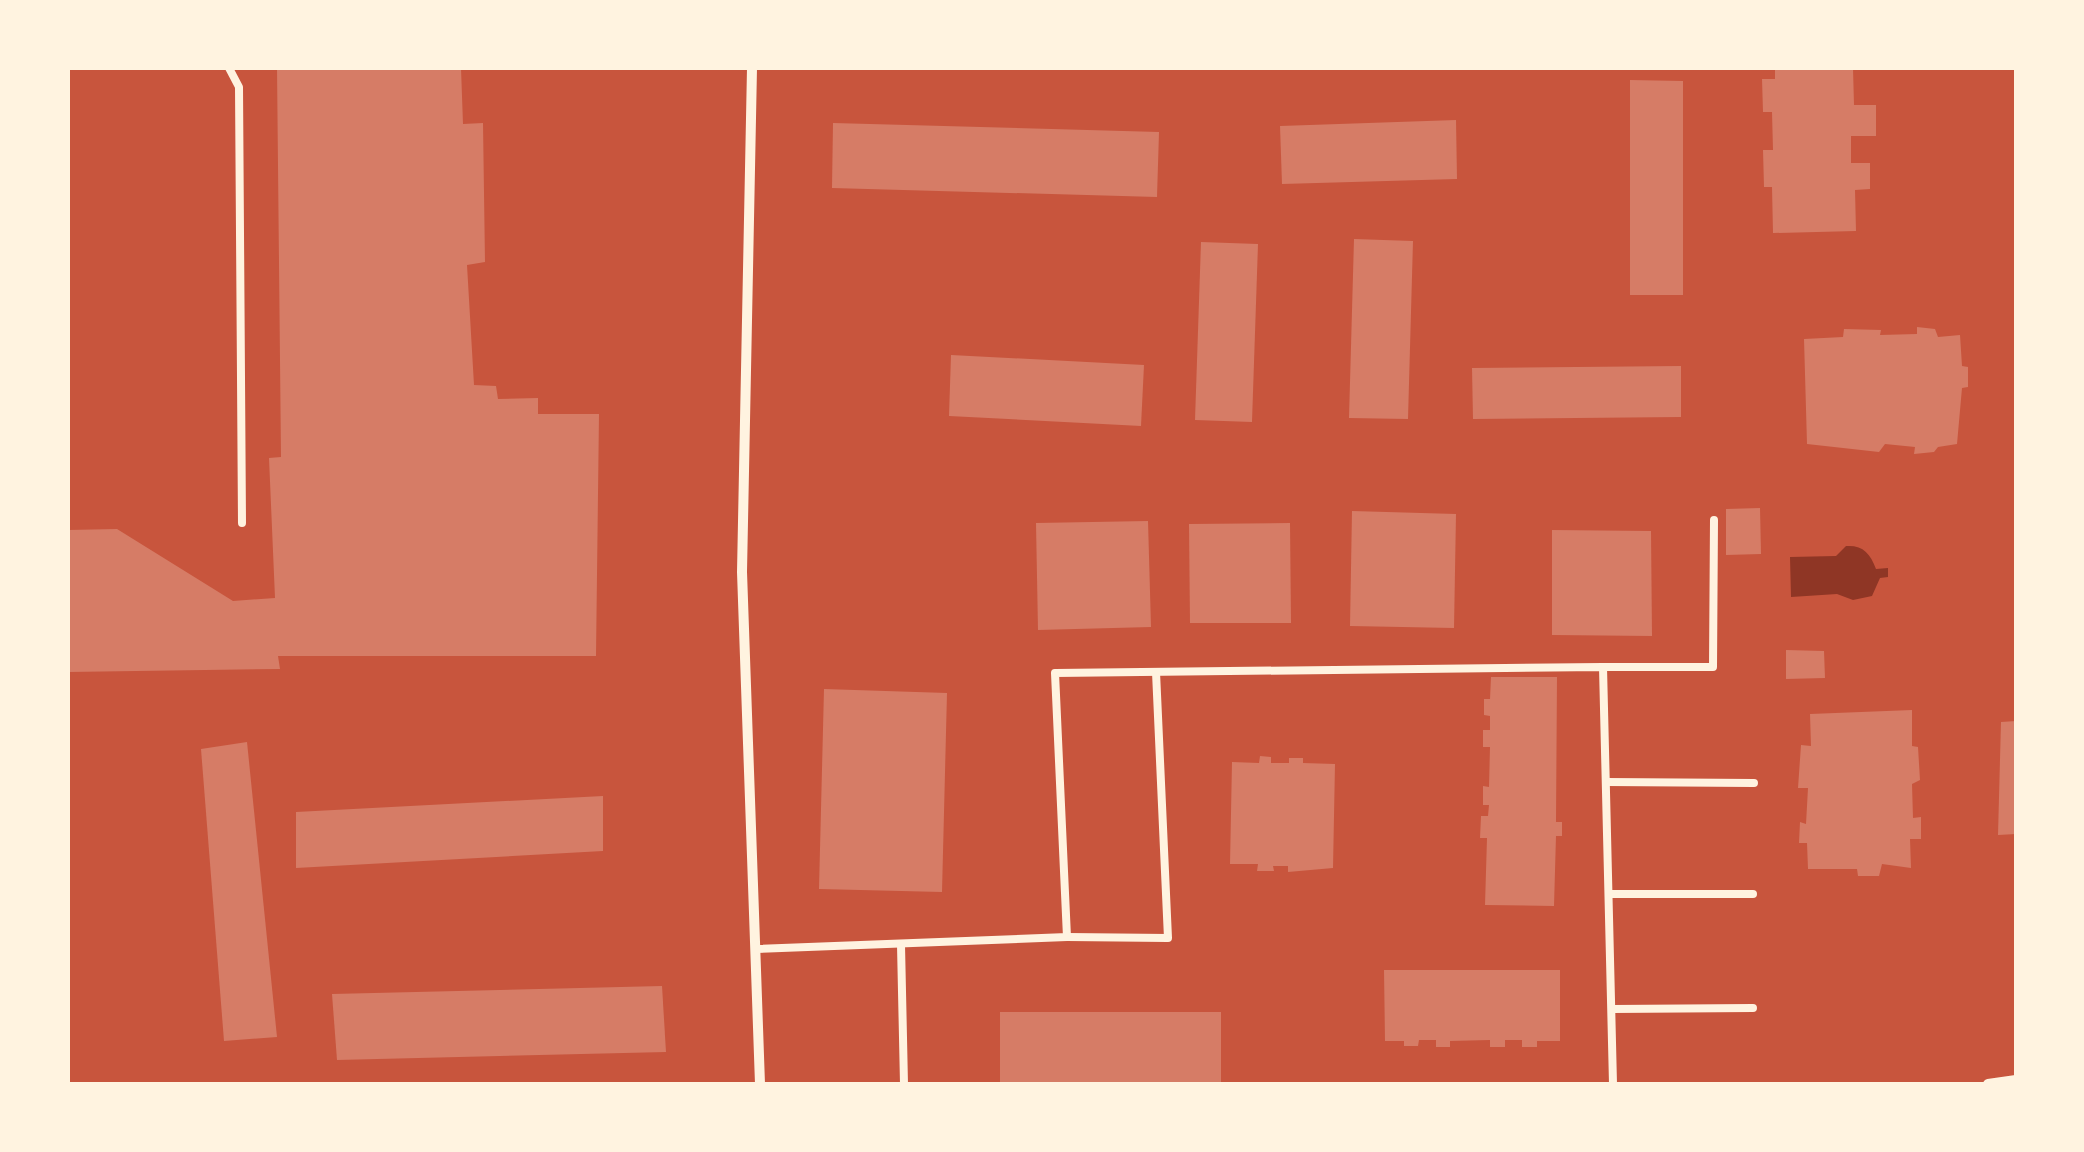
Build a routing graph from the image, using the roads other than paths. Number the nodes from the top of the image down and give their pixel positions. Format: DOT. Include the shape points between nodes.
graph roads {
  1 [pos="229,68"];
  2 [pos="752,68"];
  3 [pos="1714,520"];
  4 [pos="242,522"];
  5 [pos="1604,666"];
  6 [pos="1156,672"];
  7 [pos="1606,782"];
  8 [pos="1754,782"];
  9 [pos="1608,894"];
  10 [pos="1754,894"];
  11 [pos="1066,937"];
  12 [pos="901,944"];
  13 [pos="756,949"];
  14 [pos="1753,1008"];
  15 [pos="1612,1010"];
  16 [pos="2016,1080"];
  17 [pos="760,1084"];
  18 [pos="904,1084"];
  19 [pos="1614,1084"];
  20 [pos="1988,1084"];
  1 -- 4 [label="lane" via="239,87"];
  2 -- 13 [label="street" via="742,572"];
  3 -- 5 [label="lane" via="1713,667"];
  5 -- 6 [label="lane"];
  5 -- 7 [label="lane"];
  6 -- 11 [label="lane" via="1056,673"];
  6 -- 11 [label="lane" via="1168,938"];
  7 -- 8 [label="lane"];
  7 -- 9 [label="lane"];
  9 -- 10 [label="lane"];
  9 -- 15 [label="lane"];
  11 -- 12 [label="lane"];
  12 -- 13 [label="lane"];
  12 -- 18 [label="lane"];
  13 -- 17 [label="street"];
  14 -- 15 [label="lane"];
  15 -- 19 [label="lane"];
  16 -- 20 [label="street"];
}
